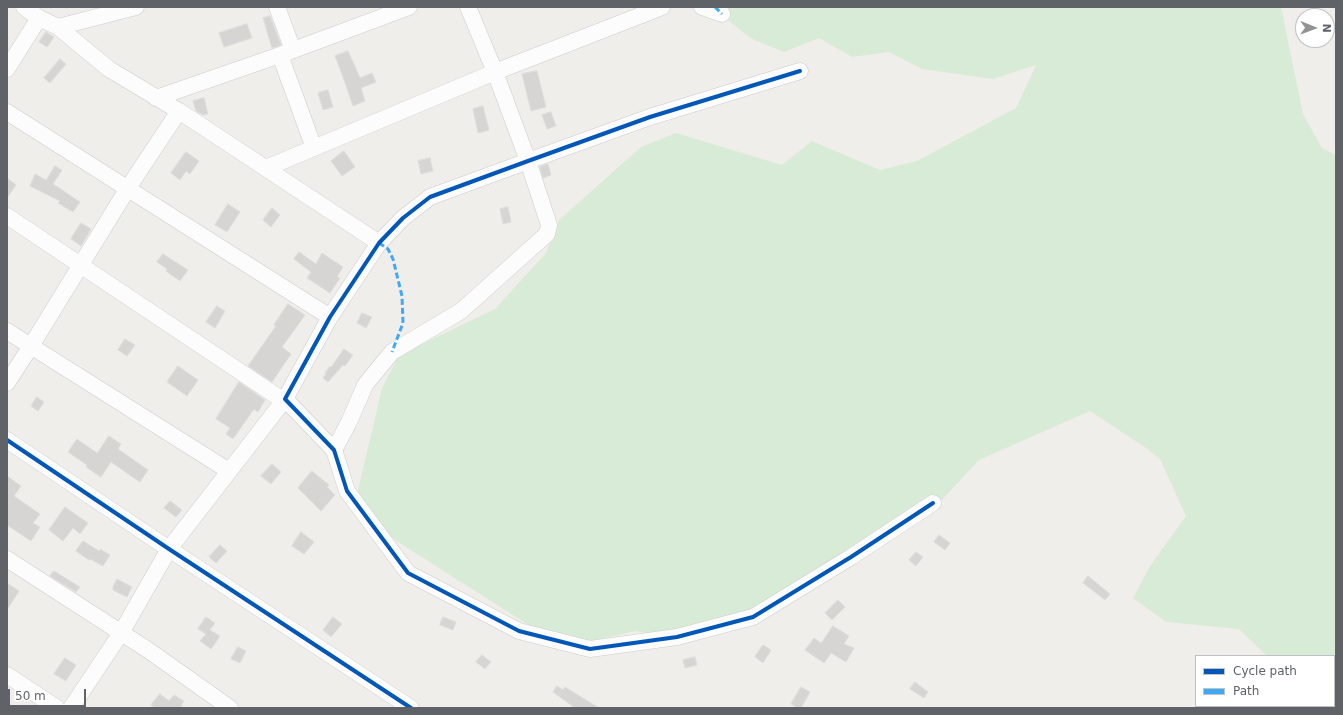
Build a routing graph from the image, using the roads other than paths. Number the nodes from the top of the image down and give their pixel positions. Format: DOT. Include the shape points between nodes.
graph roads {
  1 [pos="24,7"];
  2 [pos="136,7"];
  3 [pos="277,7"];
  4 [pos="409,7"];
  5 [pos="468,7"];
  6 [pos="662,7"];
  7 [pos="702,7"];
  8 [pos="722,14"];
  9 [pos="39,18"];
  10 [pos="58,27"];
  11 [pos="286,53"];
  12 [pos="7,69"];
  13 [pos="495,72"];
  14 [pos="800,72"];
  15 [pos="156,98"];
  16 [pos="179,111"];
  17 [pos="7,112"];
  18 [pos="314,148"];
  19 [pos="528,161"];
  20 [pos="266,168"];
  21 [pos="128,188"];
  22 [pos="7,216"];
  23 [pos="379,243"];
  24 [pos="80,265"];
  25 [pos="330,317"];
  26 [pos="7,331"];
  27 [pos="31,346"];
  28 [pos="7,382"];
  29 [pos="284,400"];
  30 [pos="7,440"];
  31 [pos="334,450"];
  32 [pos="229,471"];
  33 [pos="933,503"];
  34 [pos="169,549"];
  35 [pos="7,558"];
  36 [pos="121,633"];
  37 [pos="7,675"];
  38 [pos="57,708"];
  39 [pos="71,708"];
  40 [pos="230,708"];
  41 [pos="411,708"];
  1 -- 9 [label="street"];
  2 -- 10 [label="street"];
  3 -- 11 [label="street"];
  4 -- 11 [label="street"];
  5 -- 13 [label="street"];
  6 -- 13 [label="street"];
  7 -- 8 [label="street"];
  9 -- 10 [label="street"];
  9 -- 12 [label="street"];
  10 -- 15 [label="street" via="109,69"];
  11 -- 15 [label="street"];
  11 -- 18 [label="street"];
  13 -- 18 [label="street"];
  13 -- 19 [label="street"];
  14 -- 19 [label="street" via="650,117"];
  15 -- 16 [label="street"];
  16 -- 20 [label="street"];
  16 -- 21 [label="street"];
  17 -- 21 [label="street"];
  18 -- 20 [label="street"];
  19 -- 23 [label="street" via="430,197 403,218"];
  19 -- 31 [label="street" via="549,225 547,234 461,311 392,352 365,385"];
  20 -- 23 [label="street"];
  21 -- 24 [label="street"];
  21 -- 25 [label="street"];
  22 -- 24 [label="street"];
  23 -- 25 [label="street"];
  24 -- 27 [label="street"];
  24 -- 29 [label="street"];
  25 -- 29 [label="street"];
  26 -- 27 [label="street"];
  27 -- 28 [label="street"];
  27 -- 32 [label="street"];
  29 -- 31 [label="street"];
  29 -- 32 [label="street"];
  30 -- 34 [label="street"];
  31 -- 33 [label="street" via="347,491 408,573 519,631 590,649 677,637 753,617"];
  32 -- 34 [label="street"];
  34 -- 36 [label="street"];
  34 -- 41 [label="street"];
  35 -- 36 [label="street"];
  36 -- 39 [label="street"];
  36 -- 40 [label="street"];
  37 -- 38 [label="street"];
}
